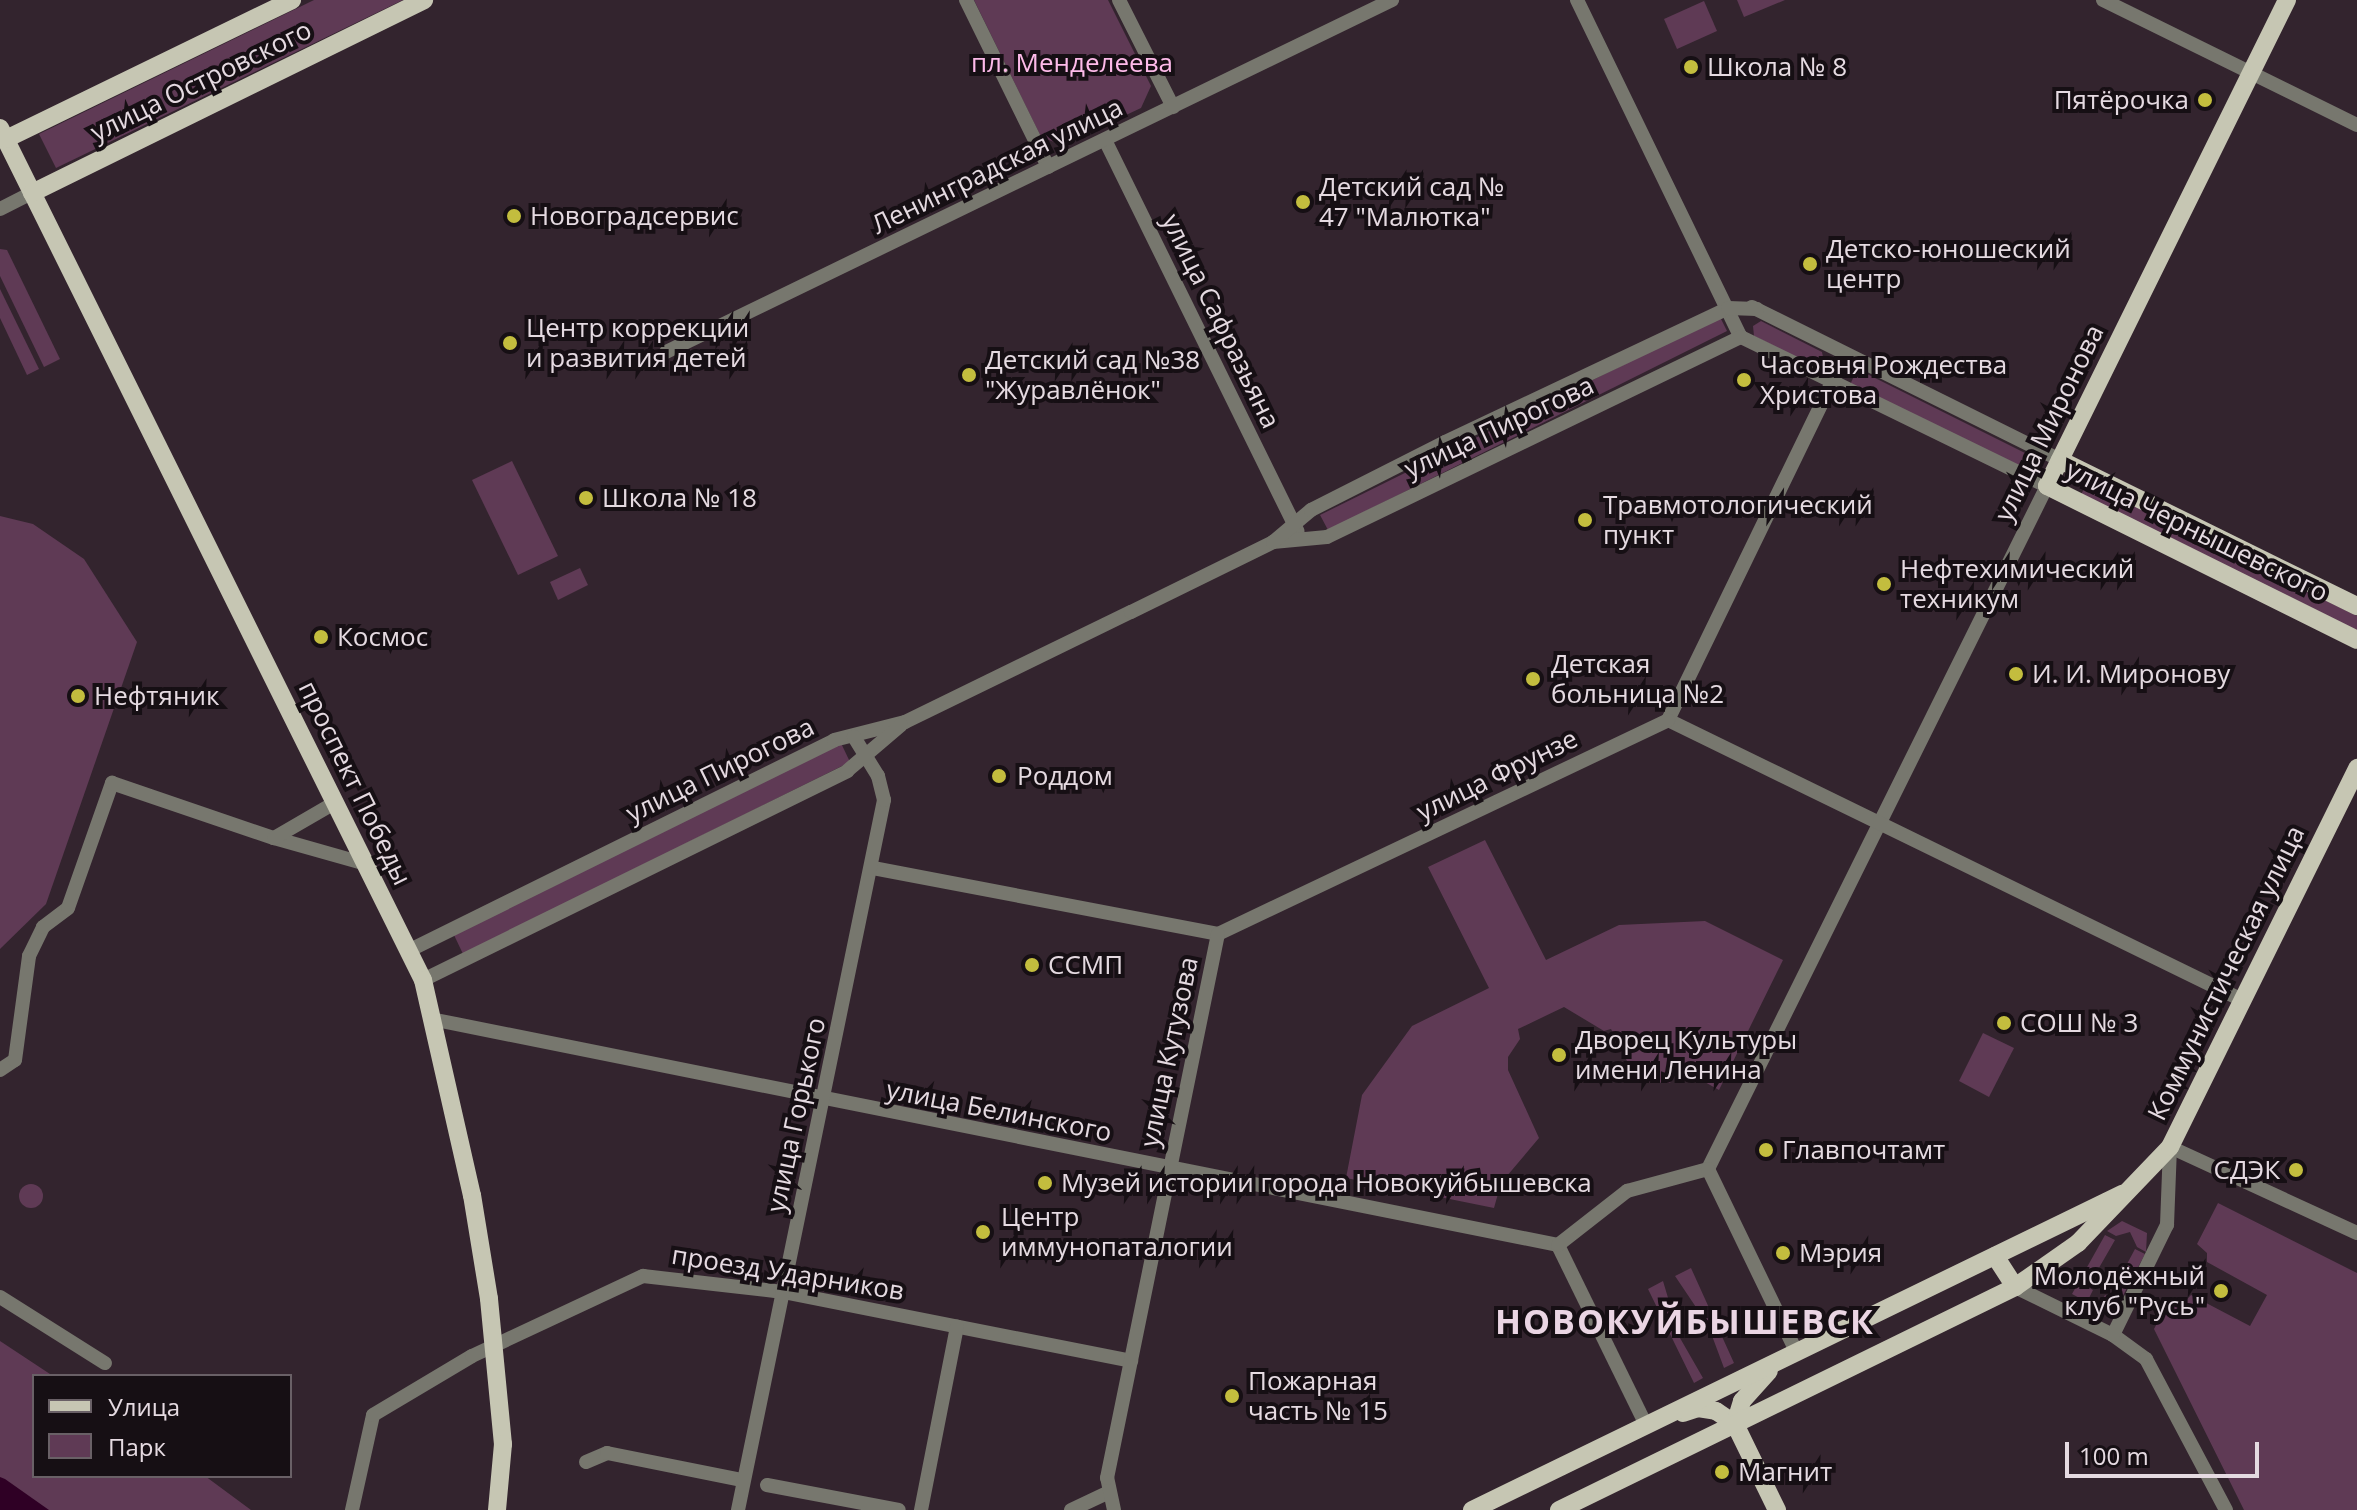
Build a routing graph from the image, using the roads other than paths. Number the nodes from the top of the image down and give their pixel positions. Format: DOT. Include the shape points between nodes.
graph roads {
  1 [pos="292,0"];
  2 [pos="424,0"];
  3 [pos="966,0"];
  4 [pos="1119,0"];
  5 [pos="1392,0"];
  6 [pos="1577,0"];
  7 [pos="2103,0"];
  8 [pos="2287,0"];
  9 [pos="2251,74"];
  10 [pos="1173,107"];
  11 [pos="2357,125"];
  12 [pos="3,134"];
  13 [pos="1105,140"];
  14 [pos="1048,167"];
  15 [pos="32,193"];
  16 [pos="0,209"];
  17 [pos="1719,290"];
  18 [pos="1728,308"];
  19 [pos="1757,309"];
  20 [pos="1741,337"];
  21 [pos="666,352"];
  22 [pos="1845,355"];
  23 [pos="1832,383"];
  24 [pos="2060,460"];
  25 [pos="2047,486"];
  26 [pos="1293,524"];
  27 [pos="1302,541"];
  28 [pos="1273,542"];
  29 [pos="2357,606"];
  30 [pos="2357,640"];
  31 [pos="1668,720"];
  32 [pos="905,722"];
  33 [pos="854,737"];
  34 [pos="866,755"];
  35 [pos="2357,768"];
  36 [pos="336,802"];
  37 [pos="1879,824"];
  38 [pos="274,838"];
  39 [pos="366,864"];
  40 [pos="873,868"];
  41 [pos="1218,934"];
  42 [pos="410,950"];
  43 [pos="423,980"];
  44 [pos="2242,1000"];
  45 [pos="431,1019"];
  46 [pos="0,1070"];
  47 [pos="823,1100"];
  48 [pos="2170,1147"];
  49 [pos="1169,1169"];
  50 [pos="1708,1169"];
  51 [pos="2128,1191"];
  52 [pos="2357,1233"];
  53 [pos="1558,1245"];
  54 [pos="1995,1256"];
  55 [pos="2015,1287"];
  56 [pos="783,1292"];
  57 [pos="0,1297"];
  58 [pos="957,1326"];
  59 [pos="2113,1335"];
  60 [pos="494,1344"];
  61 [pos="1796,1351"];
  62 [pos="1131,1361"];
  63 [pos="105,1363"];
  64 [pos="1735,1424"];
  65 [pos="1646,1425"];
  66 [pos="586,1462"];
  67 [pos="742,1480"];
  68 [pos="767,1485"];
  69 [pos="1109,1492"];
  70 [pos="352,1510"];
  71 [pos="497,1510"];
  72 [pos="738,1510"];
  73 [pos="899,1510"];
  74 [pos="921,1510"];
  75 [pos="1071,1510"];
  76 [pos="1114,1510"];
  77 [pos="1472,1510"];
  78 [pos="1559,1510"];
  79 [pos="1777,1510"];
  80 [pos="2226,1510"];
  1 -- 12 [label="main road, улица Островского"];
  2 -- 15 [label="main road, улица Островского"];
  3 -- 14 [label="street"];
  4 -- 10 [label="street"];
  5 -- 10 [label="street, Ленинградская улица"];
  6 -- 17 [label="street"];
  7 -- 9 [label="street"];
  8 -- 9 [label="main road, улица Миронова"];
  9 -- 11 [label="street"];
  9 -- 24 [label="main road, улица Миронова"];
  10 -- 13 [label="street, Ленинградская улица"];
  12 -- 15 [label="main road, проспект Победы"];
  13 -- 14 [label="street, Ленинградская улица"];
  13 -- 26 [label="street, улица Сафразьяна"];
  14 -- 21 [label="street, Ленинградская улица"];
  15 -- 16 [label="street, улица Островского"];
  15 -- 36 [label="main road, проспект Победы"];
  17 -- 18 [label="street"];
  17 -- 19 [label="street"];
  18 -- 19 [label="street, улица Чернышевского"];
  18 -- 20 [label="street"];
  18 -- 26 [label="street, улица Пирогова" via="1445,442"];
  19 -- 22 [label="street, улица Чернышевского"];
  20 -- 23 [label="street, улица Чернышевского"];
  20 -- 27 [label="street, улица Пирогова" via="1327,537"];
  22 -- 23 [label="street"];
  22 -- 24 [label="street, улица Чернышевского"];
  23 -- 25 [label="street, улица Чернышевского"];
  23 -- 31 [label="street"];
  24 -- 25 [label="main road, улица Миронова"];
  24 -- 29 [label="main road, улица Чернышевского"];
  25 -- 30 [label="main road, улица Чернышевского"];
  25 -- 37 [label="street, улица Миронова"];
  26 -- 27 [label="street, улица Сафразьяна"];
  26 -- 28 [label="street, улица Пирогова"];
  27 -- 28 [label="street, улица Пирогова"];
  28 -- 32 [label="street, улица Пирогова"];
  31 -- 37 [label="street"];
  31 -- 41 [label="street, улица Фрунзе"];
  32 -- 33 [label="street, улица Пирогова"];
  32 -- 34 [label="street"];
  33 -- 34 [label="street, улица Горького"];
  33 -- 42 [label="street, улица Пирогова" via="834,740"];
  34 -- 40 [label="street, улица Горького" via="884,800"];
  34 -- 43 [label="street" via="847,771"];
  35 -- 44 [label="main road, Коммунистическая улица"];
  36 -- 38 [label="street"];
  36 -- 39 [label="main road, проспект Победы"];
  37 -- 44 [label="street"];
  37 -- 50 [label="street, улица Миронова"];
  38 -- 39 [label="street"];
  38 -- 46 [label="street" via="112,783 68,908 43,927 29,956 15,1060"];
  39 -- 42 [label="main road, проспект Победы"];
  40 -- 41 [label="street"];
  40 -- 47 [label="street, улица Горького"];
  41 -- 49 [label="street, улица Кутузова"];
  42 -- 43 [label="main road, проспект Победы"];
  43 -- 45 [label="main road, проспект Победы"];
  44 -- 48 [label="main road, Коммунистическая улица"];
  45 -- 47 [label="street, улица Белинского"];
  45 -- 60 [label="main road, проспект Победы" via="472,1195"];
  47 -- 49 [label="street, улица Белинского"];
  47 -- 56 [label="street, улица Горького"];
  48 -- 51 [label="main road, Коммунистическая улица"];
  48 -- 52 [label="street"];
  48 -- 59 [label="street" via="2167,1225"];
  49 -- 53 [label="street, улица Белинского"];
  49 -- 62 [label="street, улица Кутузова"];
  50 -- 53 [label="street" via="1627,1191"];
  50 -- 61 [label="street"];
  51 -- 54 [label="main road, Коммунистическая улица"];
  51 -- 55 [label="main road, Коммунистическая улица" via="2078,1243"];
  53 -- 65 [label="street"];
  54 -- 55 [label="main road"];
  54 -- 61 [label="main road, Коммунистическая улица"];
  55 -- 59 [label="street"];
  55 -- 64 [label="main road, Коммунистическая улица"];
  56 -- 58 [label="street, проезд Ударников"];
  56 -- 60 [label="street, проезд Ударников" via="643,1276"];
  56 -- 67 [label="street, улица Горького"];
  57 -- 63 [label="street"];
  58 -- 62 [label="street, проезд Ударников"];
  58 -- 74 [label="street"];
  59 -- 80 [label="street" via="2146,1359"];
  60 -- 70 [label="street, проезд Ударников" via="373,1415"];
  60 -- 71 [label="main road, проспект Победы" via="503,1444"];
  61 -- 64 [label="main road" via="1756,1381"];
  61 -- 65 [label="main road, Коммунистическая улица"];
  62 -- 69 [label="street, улица Кутузова"];
  64 -- 65 [label="main road" via="1716,1411 1698,1408"];
  64 -- 78 [label="main road, Коммунистическая улица"];
  64 -- 79 [label="main road"];
  65 -- 77 [label="main road, Коммунистическая улица"];
  66 -- 67 [label="street" via="607,1453"];
  67 -- 72 [label="street, улица Горького"];
  68 -- 73 [label="street"];
  69 -- 75 [label="street"];
  69 -- 76 [label="street, улица Кутузова"];
}
